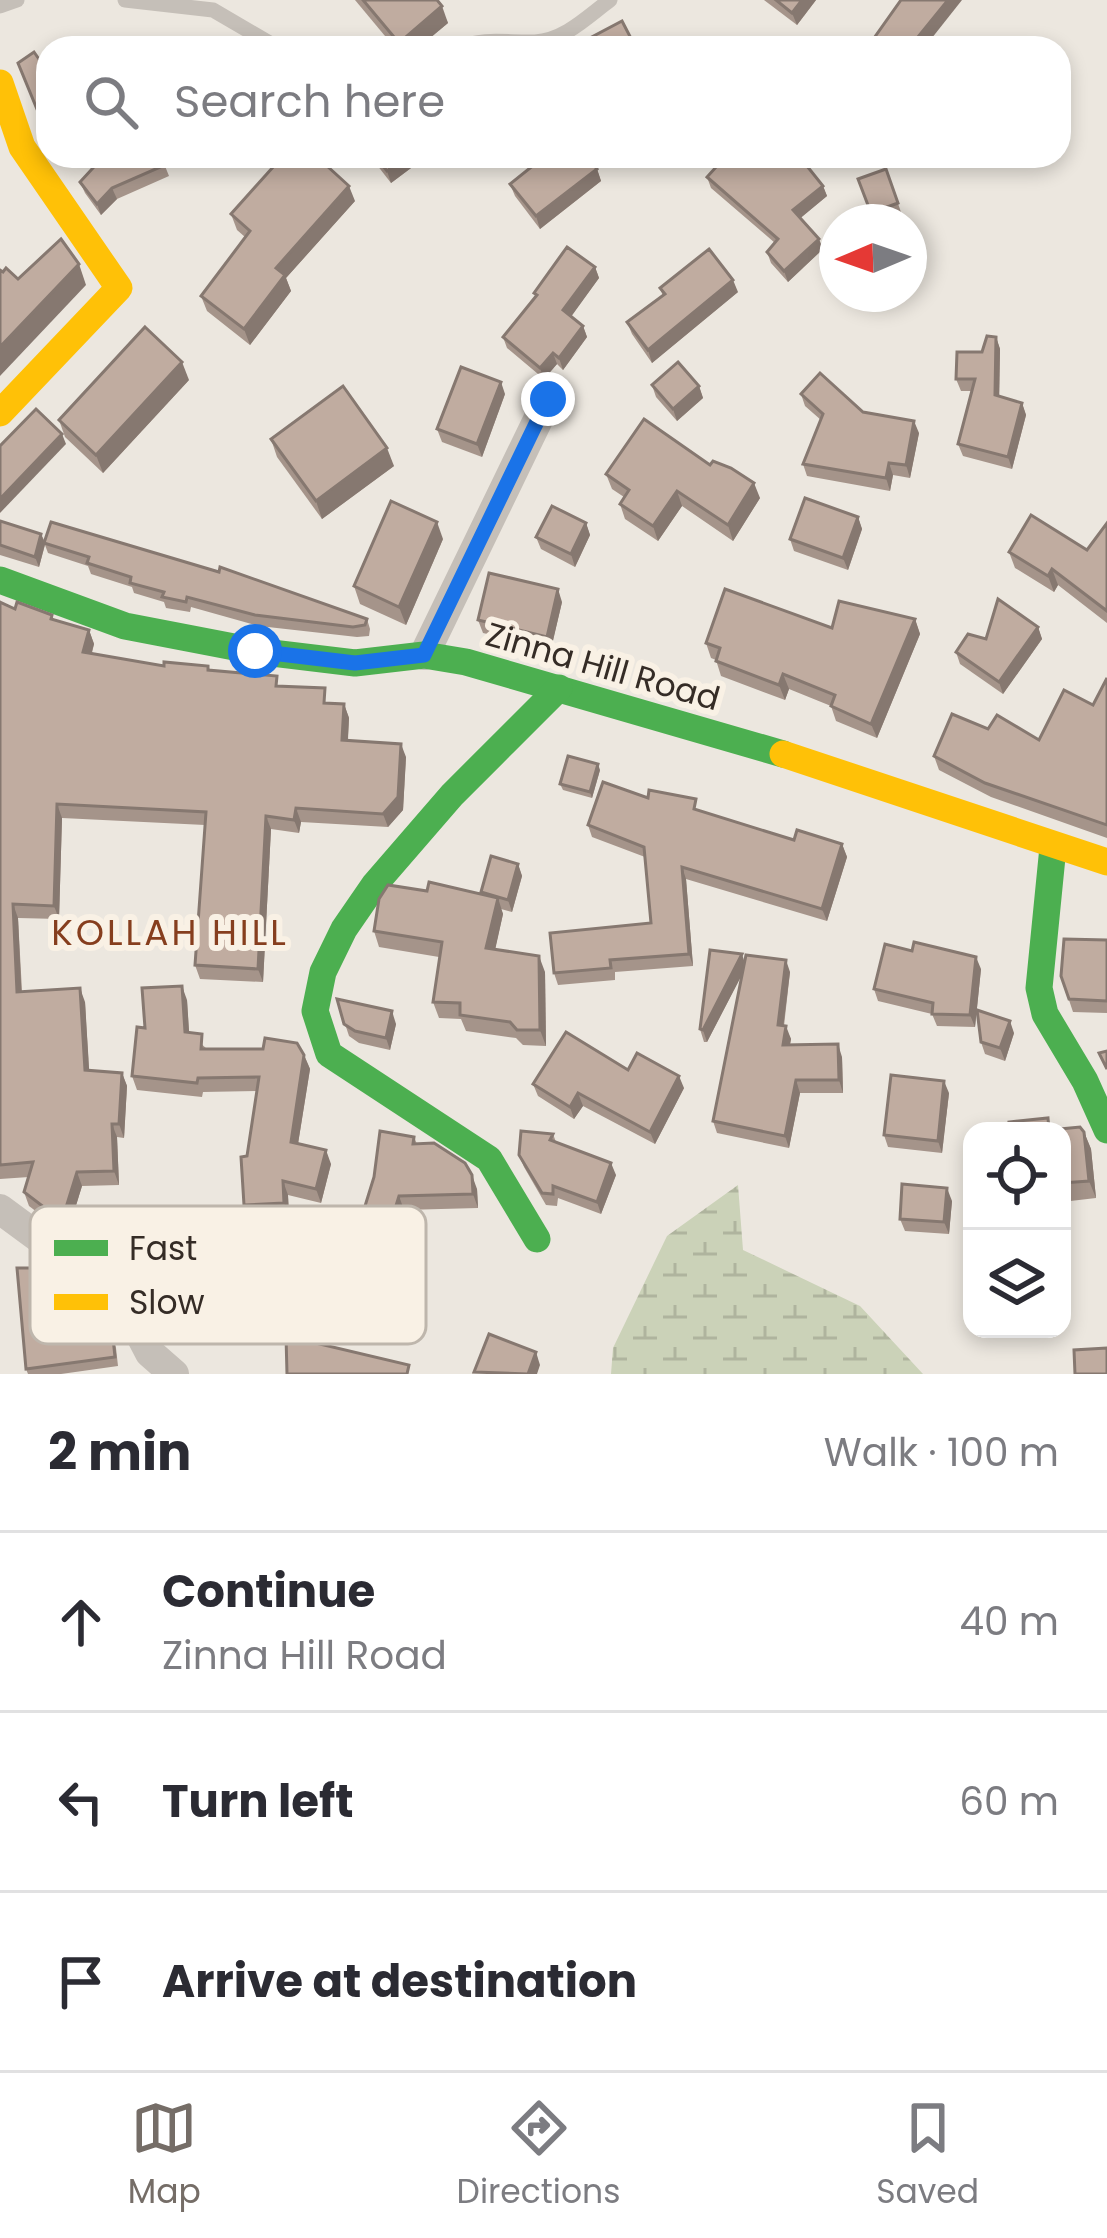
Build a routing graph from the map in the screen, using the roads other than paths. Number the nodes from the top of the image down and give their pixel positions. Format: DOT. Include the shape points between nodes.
graph roads {
  1 [pos="17,0"];
  2 [pos="125,0"];
  3 [pos="610,0"];
  4 [pos="0,6"];
  5 [pos="257,36"];
  6 [pos="559,36"];
  7 [pos="0,83"];
  8 [pos="36,167"];
  9 [pos="36,168"];
  10 [pos="548,399"];
  11 [pos="0,413"];
  12 [pos="0,580"];
  13 [pos="424,655"];
  14 [pos="559,688"];
  15 [pos="1053,848"];
  16 [pos="1106,862"];
  17 [pos="1107,1130"];
  18 [pos="0,1209"];
  19 [pos="30,1231"];
  20 [pos="537,1239"];
  21 [pos="145,1344"];
  22 [pos="174,1374"];
  1 -- 4 [label="lane"];
  2 -- 5 [label="lane" via="213,10"];
  3 -- 6 [label="lane"];
  7 -- 8 [label="street"];
  9 -- 11 [label="street" via="119,288"];
  10 -- 13 [label="street"];
  12 -- 13 [label="street, Zinna Hill Road" via="125,626 255,651 355,663"];
  13 -- 14 [label="street, Zinna Hill Road"];
  14 -- 15 [label="street, Zinna Hill Road" via="857,776"];
  14 -- 20 [label="street" via="356,908 314,1007 329,1054 489,1159"];
  15 -- 16 [label="street, Zinna Hill Road"];
  15 -- 17 [label="street" via="1039,988"];
  18 -- 19 [label="street"];
  21 -- 22 [label="street"];
}
